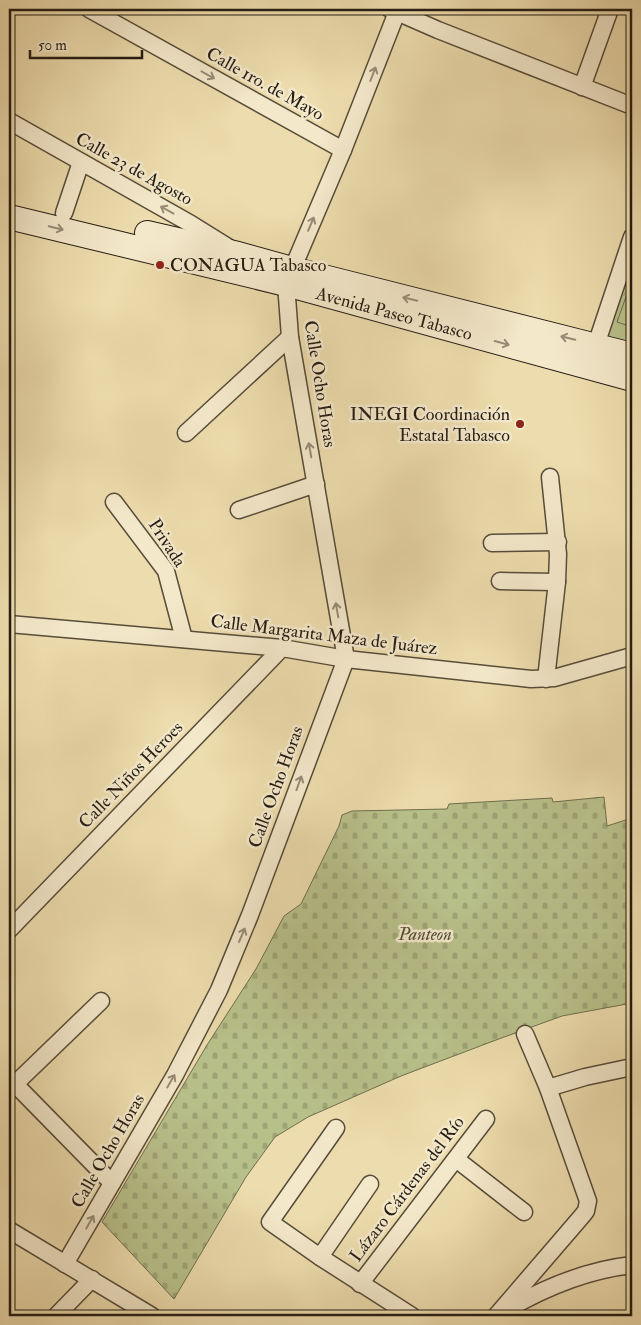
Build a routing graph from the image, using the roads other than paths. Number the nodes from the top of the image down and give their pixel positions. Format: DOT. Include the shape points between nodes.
graph roads {
  1 [pos="89,9"];
  2 [pos="610,9"];
  3 [pos="393,10"];
  4 [pos="582,87"];
  5 [pos="632,106"];
  6 [pos="9,122"];
  7 [pos="343,150"];
  8 [pos="81,162"];
  9 [pos="9,200"];
  10 [pos="64,213"];
  11 [pos="9,217"];
  12 [pos="192,224"];
  13 [pos="632,237"];
  14 [pos="166,238"];
  15 [pos="238,254"];
  16 [pos="289,277"];
  17 [pos="290,337"];
  18 [pos="596,345"];
  19 [pos="632,355"];
  20 [pos="632,379"];
  21 [pos="186,433"];
  22 [pos="550,477"];
  23 [pos="316,484"];
  24 [pos="114,502"];
  25 [pos="239,510"];
  26 [pos="558,542"];
  27 [pos="492,543"];
  28 [pos="500,581"];
  29 [pos="557,582"];
  30 [pos="9,624"];
  31 [pos="184,639"];
  32 [pos="282,648"];
  33 [pos="632,656"];
  34 [pos="346,658"];
  35 [pos="546,679"];
  36 [pos="9,930"];
  37 [pos="101,1001"];
  38 [pos="525,1034"];
  39 [pos="632,1067"];
  40 [pos="12,1081"];
  41 [pos="548,1088"];
  42 [pos="486,1119"];
  43 [pos="336,1128"];
  44 [pos="456,1159"];
  45 [pos="112,1183"];
  46 [pos="370,1184"];
  47 [pos="524,1212"];
  48 [pos="9,1230"];
  49 [pos="320,1257"];
  50 [pos="65,1264"];
  51 [pos="632,1265"];
  52 [pos="92,1279"];
  53 [pos="360,1284"];
  54 [pos="56,1316"];
  55 [pos="152,1316"];
  56 [pos="412,1316"];
  57 [pos="497,1316"];
  1 -- 7 [label="street, Calle 1ro. de Mayo, one-way"];
  2 -- 4 [label="street"];
  3 -- 4 [label="street"];
  7 -- 3 [label="street, Calle Ocho Horas, one-way"];
  4 -- 5 [label="street"];
  6 -- 8 [label="street, Calle 23 de Agosto"];
  16 -- 7 [label="street, Calle Ocho Horas, one-way"];
  8 -- 10 [label="street"];
  12 -- 8 [label="street, Calle 23 de Agosto, one-way"];
  9 -- 10 [label="main road, Avenida Paseo Tabasco"];
  10 -- 14 [label="main road, Avenida Paseo Tabasco"];
  11 -- 16 [label="main road, Avenida Paseo Tabasco, one-way"];
  12 -- 14 [label="main road"];
  12 -- 15 [label="street, Calle 23 de Agosto"];
  13 -- 18 [label="street"];
  14 -- 15 [label="main road, Avenida Paseo Tabasco"];
  15 -- 16 [label="main road, Avenida Paseo Tabasco"];
  16 -- 17 [label="street, Calle Ocho Horas"];
  18 -- 16 [label="main road, Avenida Paseo Tabasco, one-way"];
  16 -- 20 [label="main road, Avenida Paseo Tabasco, one-way"];
  17 -- 21 [label="street"];
  23 -- 17 [label="street, Calle Ocho Horas, one-way"];
  18 -- 19 [label="main road, Avenida Paseo Tabasco"];
  22 -- 26 [label="street"];
  23 -- 25 [label="street"];
  34 -- 23 [label="street, Calle Ocho Horas, one-way"];
  24 -- 31 [label="street, Privada" via="166,571"];
  26 -- 27 [label="street"];
  26 -- 29 [label="street"];
  28 -- 29 [label="street"];
  29 -- 35 [label="street"];
  30 -- 31 [label="street, Calle Margarita Maza de Juárez"];
  31 -- 32 [label="street, Calle Margarita Maza de Juárez"];
  32 -- 34 [label="street, Calle Margarita Maza de Juárez"];
  32 -- 36 [label="street, Calle Niños Heroes"];
  33 -- 35 [label="street, Calle Margarita Maza de Juárez"];
  34 -- 35 [label="street, Calle Margarita Maza de Juárez"];
  45 -- 34 [label="street, Calle Ocho Horas, one-way" via="175,1075 219,990"];
  37 -- 40 [label="street"];
  38 -- 41 [label="street"];
  39 -- 41 [label="street"];
  40 -- 45 [label="street"];
  41 -- 57 [label="street" via="588,1206"];
  42 -- 44 [label="street, Lázaro Cárdenas del Río"];
  43 -- 49 [label="street" via="270,1222"];
  44 -- 47 [label="street"];
  44 -- 53 [label="street, Lázaro Cárdenas del Río"];
  50 -- 45 [label="street, Calle Ocho Horas, one-way"];
  46 -- 49 [label="street"];
  48 -- 50 [label="street"];
  49 -- 53 [label="street"];
  50 -- 52 [label="street"];
  51 -- 57 [label="street" via="596,1272 554,1286"];
  52 -- 54 [label="street"];
  52 -- 55 [label="street"];
  53 -- 56 [label="street"];
}
